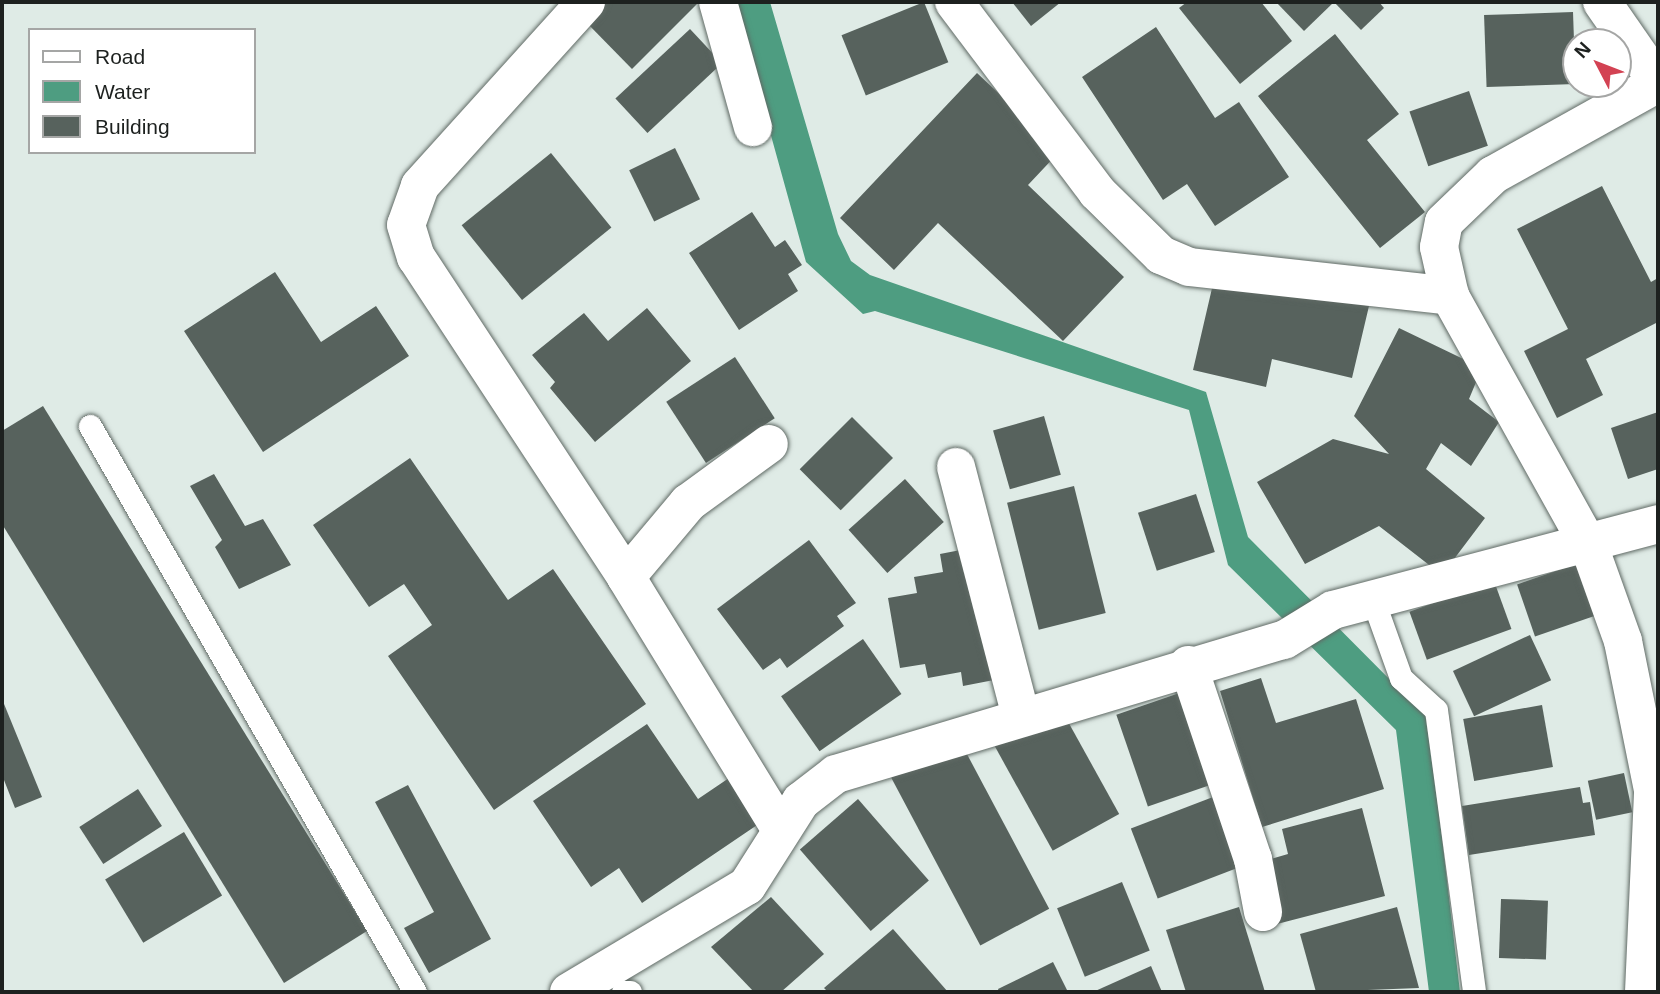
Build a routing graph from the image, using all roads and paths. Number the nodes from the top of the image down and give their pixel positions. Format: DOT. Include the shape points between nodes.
graph roads {
  1 [pos="586,2"];
  2 [pos="718,2"];
  3 [pos="954,2"];
  4 [pos="1602,2"];
  5 [pos="1657,81"];
  6 [pos="753,127"];
  7 [pos="1450,296"];
  8 [pos="90,426"];
  9 [pos="769,444"];
  10 [pos="956,467"];
  11 [pos="1658,524"];
  12 [pos="1589,546"];
  13 [pos="626,577"];
  14 [pos="1373,600"];
  15 [pos="1188,665"];
  16 [pos="1021,717"];
  17 [pos="780,828"];
  18 [pos="1263,912"];
  19 [pos="415,992"];
  20 [pos="569,992"];
  21 [pos="623,992"];
  22 [pos="630,992"];
  23 [pos="1474,992"];
  24 [pos="1644,992"];
  1 -- 13 [label="street" via="420,186 406,225 416,257"];
  2 -- 6 [label="street"];
  3 -- 7 [label="street" via="1097,192 1161,255 1189,267"];
  4 -- 5 [label="street"];
  5 -- 7 [label="street" via="1504,168 1462,201 1444,222 1439,247"];
  7 -- 12 [label="street"];
  8 -- 19 [label="lane"];
  9 -- 13 [label="street" via="694,498"];
  10 -- 16 [label="street"];
  11 -- 12 [label="street"];
  12 -- 14 [label="street"];
  12 -- 24 [label="street" via="1623,641 1653,790"];
  13 -- 17 [label="street"];
  14 -- 15 [label="street" via="1333,610 1284,640"];
  14 -- 23 [label="lane" via="1401,678 1436,710"];
  15 -- 16 [label="street"];
  15 -- 18 [label="street" via="1253,859"];
  16 -- 17 [label="street" via="836,774 801,801"];
  17 -- 20 [label="street" via="747,886"];
  21 -- 22 [label="lane"];
}
